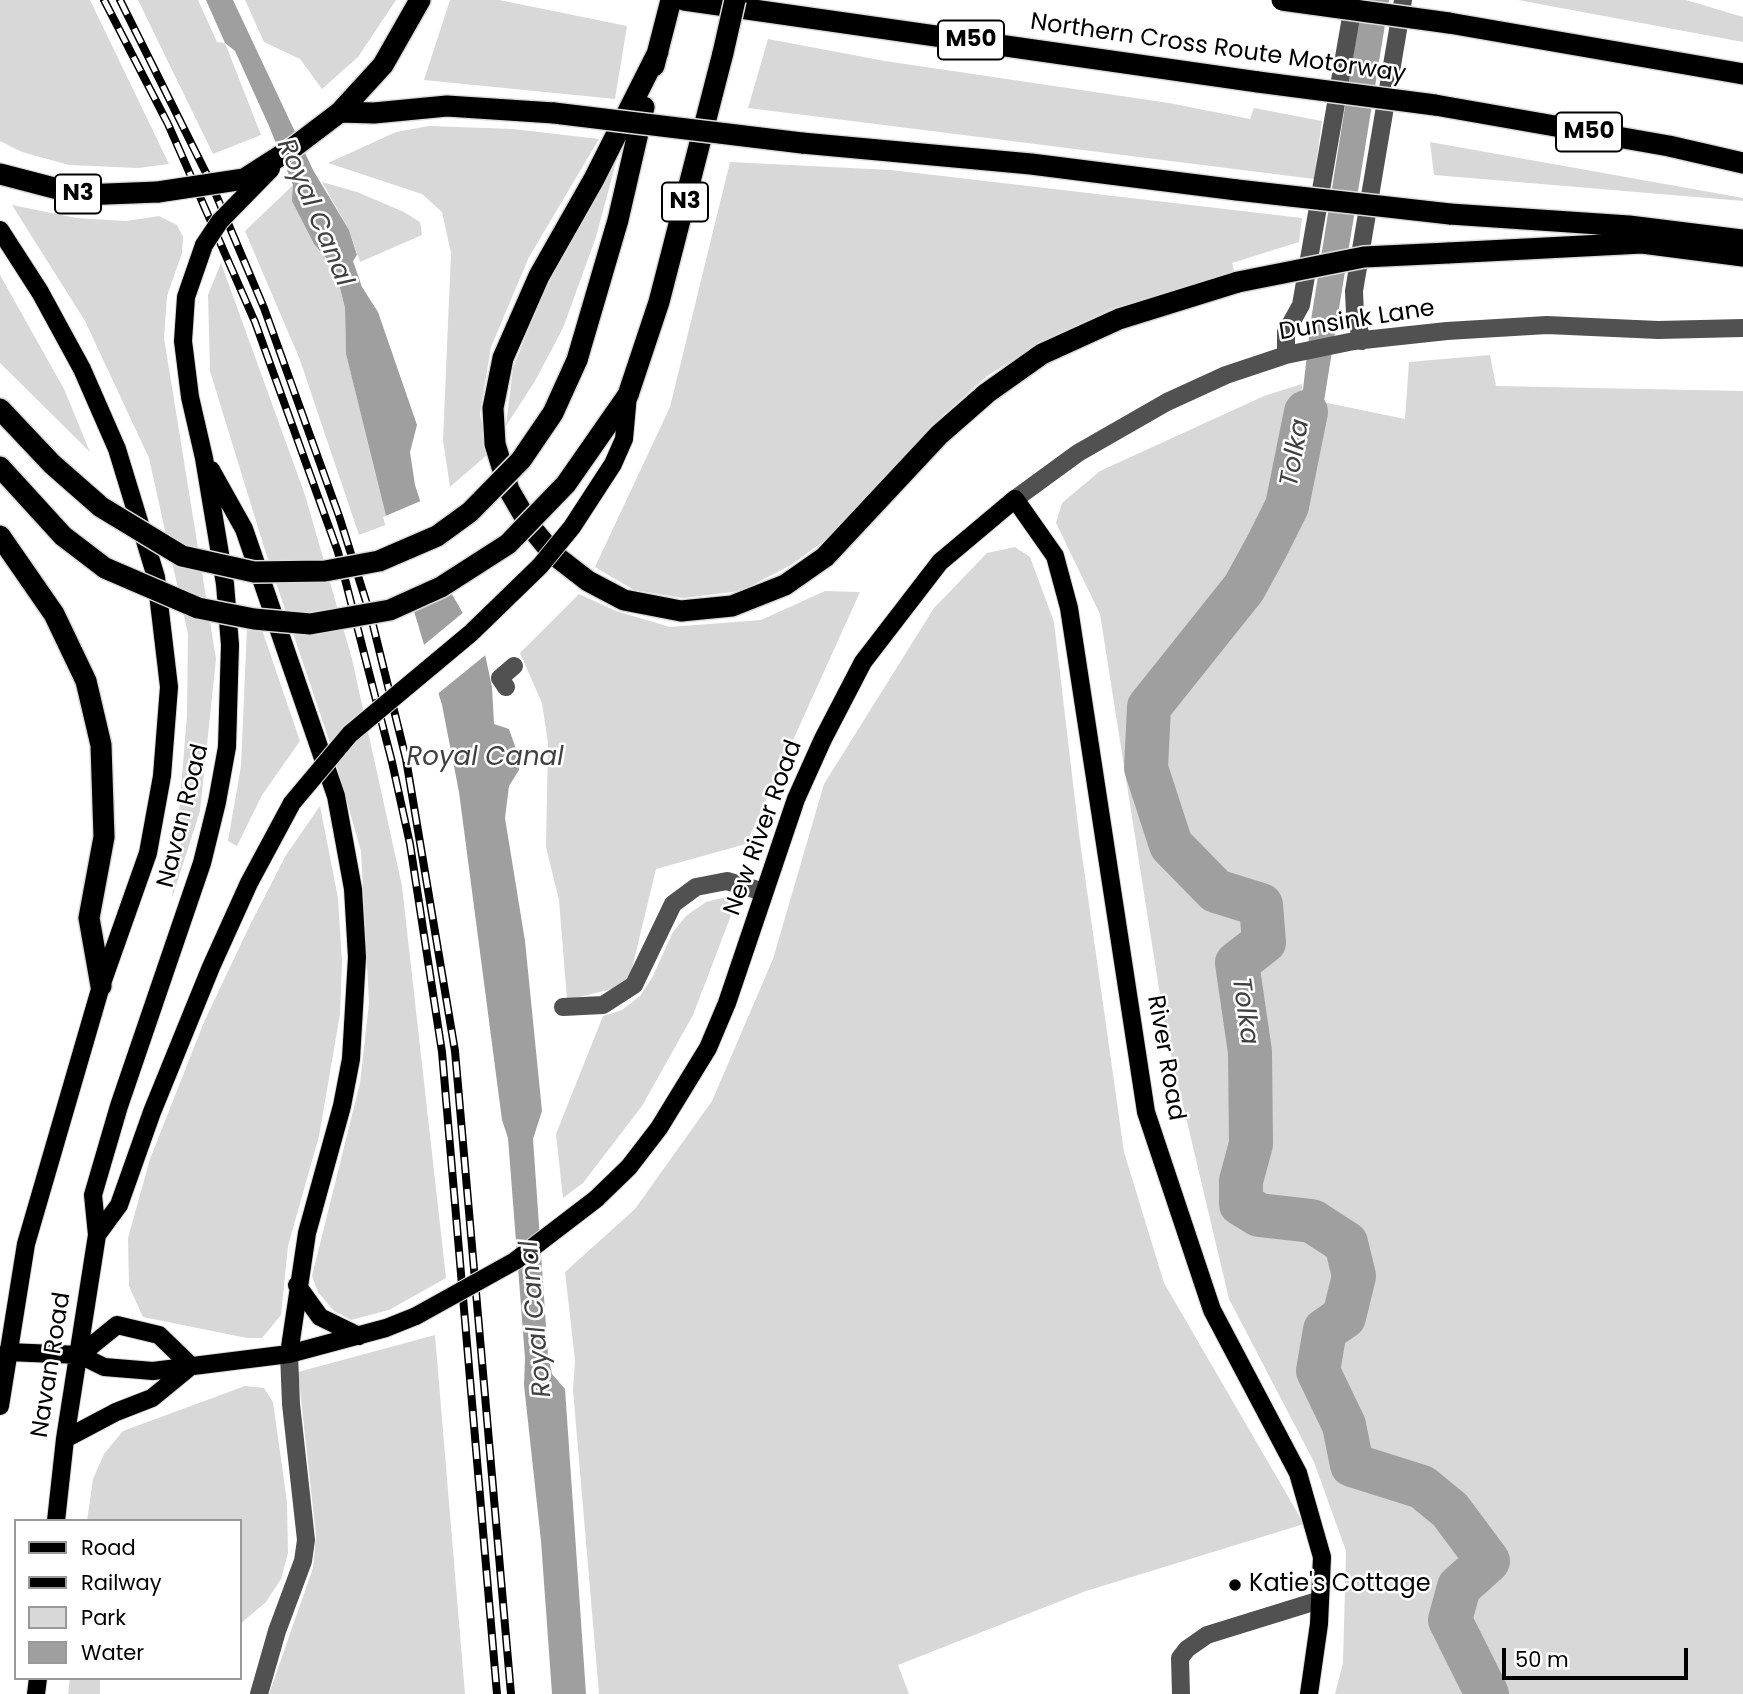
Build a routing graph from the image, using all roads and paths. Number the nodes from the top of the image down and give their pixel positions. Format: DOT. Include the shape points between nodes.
graph roads {
  1 [pos="420,0"];
  2 [pos="671,0"];
  3 [pos="684,0"];
  4 [pos="735,0"];
  5 [pos="1282,0"];
  6 [pos="1354,0"];
  7 [pos="1403,0"];
  8 [pos="659,45"];
  9 [pos="1743,74"];
  10 [pos="332,117"];
  11 [pos="294,147"];
  12 [pos="1743,163"];
  13 [pos="0,174"];
  14 [pos="0,230"];
  15 [pos="1743,240"];
  16 [pos="1743,256"];
  17 [pos="1743,328"];
  18 [pos="1358,341"];
  19 [pos="1294,353"];
  20 [pos="628,396"];
  21 [pos="0,410"];
  22 [pos="204,458"];
  23 [pos="0,467"];
  24 [pos="1015,499"];
  25 [pos="0,536"];
  26 [pos="514,666"];
  27 [pos="506,687"];
  28 [pos="764,892"];
  29 [pos="101,986"];
  30 [pos="562,1007"];
  31 [pos="97,1235"];
  32 [pos="297,1284"];
  33 [pos="359,1336"];
  34 [pos="2,1351"];
  35 [pos="289,1354"];
  36 [pos="80,1355"];
  37 [pos="191,1366"];
  38 [pos="0,1406"];
  39 [pos="65,1439"];
  40 [pos="56,1519"];
  41 [pos="1321,1600"];
  42 [pos="259,1694"];
  43 [pos="1181,1694"];
  44 [pos="1309,1694"];
  1 -- 10 [label="highway, N3" via="383,65"];
  2 -- 8 [label="highway"];
  3 -- 12 [label="highway, Northern Cross Route Motorway / M50, bridge" via="1435,105"];
  4 -- 20 [label="highway, N3, bridge" via="645,350"];
  5 -- 9 [label="highway, bridge" via="1449,23"];
  6 -- 19 [label="street" via="1301,306 1286,332"];
  7 -- 18 [label="street" via="1354,291"];
  8 -- 16 [label="highway, bridge" via="594,179 540,276 503,358 493,408 495,444 509,490 530,526 553,554 588,581 624,600 681,611 732,606 785,585 825,557 939,435 1042,354 1119,319 1238,282 1364,257 1642,243"];
  8 -- 21 [label="highway, bridge" via="618,220 577,360 553,413 522,460 470,512 437,536 379,561 325,571 254,572 182,556 101,507"];
  10 -- 11 [label="highway, N3"];
  10 -- 15 [label="highway, bridge" via="447,106 554,113 1450,214 1629,226"];
  11 -- 13 [label="highway, N3, bridge" via="244,179 158,192 81,195"];
  11 -- 22 [label="main road, Navan Road, bridge" via="229,211 204,245 186,297 183,341"];
  14 -- 29 [label="main road, Navan Road" via="82,369 117,449 156,577 169,687 162,776 148,853"];
  17 -- 18 [label="street, Dunsink Lane" via="1547,325"];
  18 -- 19 [label="street, Dunsink Lane"];
  19 -- 24 [label="street, Dunsink Lane" via="1226,375 1167,402 1078,453"];
  20 -- 23 [label="highway, bridge" via="566,484 508,544 441,587 390,610 310,624 254,620 198,608 105,568 63,536"];
  20 -- 31 [label="main road, bridge" via="624,439 613,464 540,566 471,633 349,734 292,803 211,967 119,1205"];
  22 -- 31 [label="main road, Navan Road" via="222,559 230,645 227,747 202,863 93,1195"];
  22 -- 32 [label="main road" via="244,529 336,796 353,889 357,957 351,1059"];
  24 -- 28 [label="main road, New River Road" via="940,562 863,662 796,799"];
  24 -- 41 [label="main road, River Road" via="1055,556 1069,608 1146,1112 1212,1310 1298,1473 1322,1557"];
  25 -- 29 [label="highway" via="54,614 86,681 102,745 104,837 89,918"];
  26 -- 27 [label="street" via="500,678"];
  28 -- 30 [label="street" via="727,881 696,887 673,904 634,985 603,1005"];
  28 -- 33 [label="main road, New River Road, bridge" via="708,1048 629,1167 596,1199 514,1261 416,1316"];
  29 -- 34 [label="main road, Navan Road" via="26,1244"];
  31 -- 36 [label="main road, Navan Road"];
  32 -- 33 [label="main road" via="320,1317"];
  32 -- 35 [label="main road"];
  33 -- 35 [label="main road"];
  34 -- 36 [label="main road"];
  34 -- 38 [label="main road, Navan Road"];
  35 -- 37 [label="main road"];
  35 -- 42 [label="street" via="306,1540"];
  36 -- 37 [label="main road" via="104,1367 153,1371"];
  36 -- 37 [label="main road" via="117,1325 159,1335"];
  36 -- 39 [label="main road, Navan Road"];
  37 -- 39 [label="main road" via="152,1398"];
  39 -- 40 [label="main road, Navan Road"];
  41 -- 43 [label="street" via="1207,1635 1180,1658"];
  41 -- 44 [label="main road, River Road"];
}
